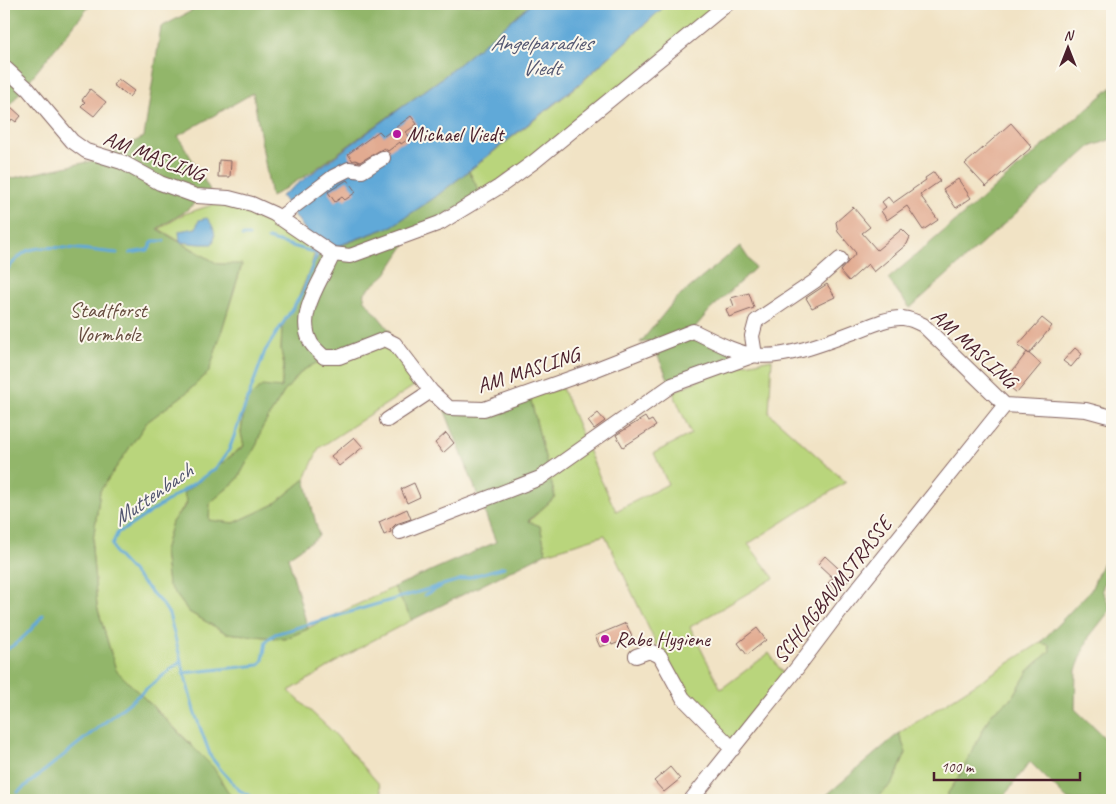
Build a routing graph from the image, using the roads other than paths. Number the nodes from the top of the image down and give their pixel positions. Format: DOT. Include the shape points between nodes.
graph roads {
  1 [pos="727,4"];
  2 [pos="4,66"];
  3 [pos="383,158"];
  4 [pos="279,218"];
  5 [pos="333,254"];
  6 [pos="840,259"];
  7 [pos="755,355"];
  8 [pos="431,391"];
  9 [pos="1005,405"];
  10 [pos="1112,417"];
  11 [pos="387,420"];
  12 [pos="400,532"];
  13 [pos="636,656"];
  14 [pos="733,749"];
  15 [pos="691,800"];
  1 -- 5 [label="street" via="536,161 499,187 440,223 350,256"];
  2 -- 4 [label="street, AM MASLING" via="72,141 86,151 122,162 196,196 229,198 252,204"];
  3 -- 4 [label="street" via="362,171 349,169 334,177"];
  4 -- 5 [label="street, AM MASLING"];
  5 -- 8 [label="street, AM MASLING" via="307,308 306,327 311,344 324,357 339,357 385,339 394,344"];
  6 -- 7 [label="street" via="815,281 756,321 752,336"];
  7 -- 8 [label="street, AM MASLING" via="730,349 694,331 484,409 449,408"];
  7 -- 9 [label="street, AM MASLING" via="772,356 803,349 883,321 909,318 923,325"];
  7 -- 12 [label="street" via="672,385 540,478"];
  8 -- 11 [label="street"];
  9 -- 10 [label="street, AM MASLING" via="1086,410"];
  9 -- 14 [label="street, SCHLAGBAUMSTRASSE"];
  13 -- 14 [label="street" via="647,652 660,656 683,698"];
  14 -- 15 [label="street, SCHLAGBAUMSTRASSE"];
}
